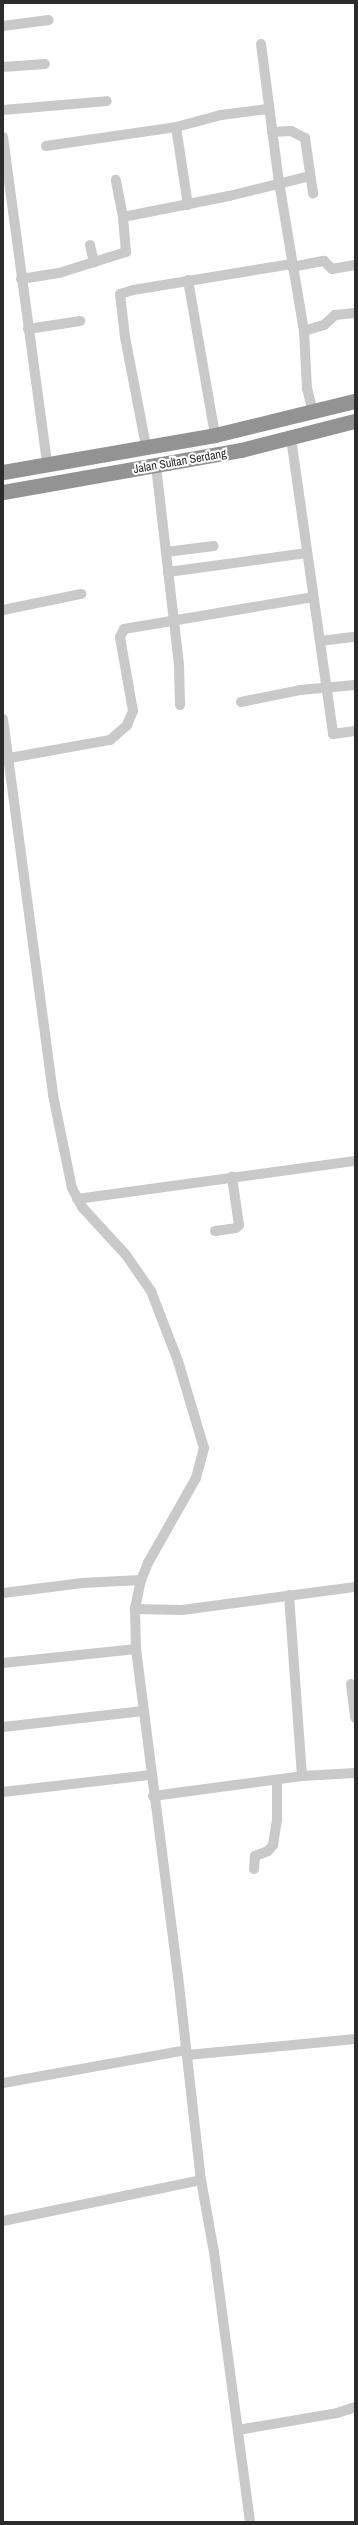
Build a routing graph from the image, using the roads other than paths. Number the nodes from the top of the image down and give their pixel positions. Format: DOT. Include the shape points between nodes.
graph roads {
  1 [pos="49,20"];
  2 [pos="3,26"];
  3 [pos="261,44"];
  4 [pos="45,64"];
  5 [pos="3,67"];
  6 [pos="107,101"];
  7 [pos="268,109"];
  8 [pos="3,110"];
  9 [pos="176,127"];
  10 [pos="272,132"];
  11 [pos="3,137"];
  12 [pos="46,146"];
  13 [pos="310,176"];
  14 [pos="116,180"];
  15 [pos="279,182"];
  16 [pos="313,193"];
  17 [pos="188,205"];
  18 [pos="123,217"];
  19 [pos="90,245"];
  20 [pos="94,263"];
  21 [pos="292,265"];
  22 [pos="355,265"];
  23 [pos="21,279"];
  24 [pos="188,280"];
  25 [pos="355,313"];
  26 [pos="80,321"];
  27 [pos="28,329"];
  28 [pos="304,331"];
  29 [pos="355,401"];
  30 [pos="313,412"];
  31 [pos="355,422"];
  32 [pos="214,435"];
  33 [pos="291,438"];
  34 [pos="146,446"];
  35 [pos="47,463"];
  36 [pos="156,466"];
  37 [pos="3,472"];
  38 [pos="3,492"];
  39 [pos="214,546"];
  40 [pos="166,552"];
  41 [pos="307,553"];
  42 [pos="168,572"];
  43 [pos="81,594"];
  44 [pos="313,597"];
  45 [pos="3,610"];
  46 [pos="173,620"];
  47 [pos="353,637"];
  48 [pos="320,641"];
  49 [pos="355,685"];
  50 [pos="326,688"];
  51 [pos="241,702"];
  52 [pos="180,705"];
  53 [pos="3,719"];
  54 [pos="355,731"];
  55 [pos="9,758"];
  56 [pos="355,1161"];
  57 [pos="232,1177"];
  58 [pos="77,1199"];
  59 [pos="215,1231"];
  60 [pos="141,1580"];
  61 [pos="355,1587"];
  62 [pos="3,1593"];
  63 [pos="289,1595"];
  64 [pos="135,1609"];
  65 [pos="136,1649"];
  66 [pos="3,1663"];
  67 [pos="351,1684"];
  68 [pos="143,1711"];
  69 [pos="355,1718"];
  70 [pos="3,1727"];
  71 [pos="355,1773"];
  72 [pos="151,1775"];
  73 [pos="302,1776"];
  74 [pos="277,1780"];
  75 [pos="3,1792"];
  76 [pos="153,1796"];
  77 [pos="254,1869"];
  78 [pos="355,2039"];
  79 [pos="186,2052"];
  80 [pos="3,2083"];
  81 [pos="201,2180"];
  82 [pos="3,2221"];
  83 [pos="355,2407"];
  84 [pos="238,2430"];
  85 [pos="250,2522"];
  1 -- 2 [label="street"];
  3 -- 7 [label="street"];
  4 -- 5 [label="street"];
  6 -- 8 [label="street"];
  7 -- 9 [label="street" via="221,114"];
  7 -- 10 [label="street"];
  9 -- 12 [label="street"];
  9 -- 17 [label="street"];
  10 -- 13 [label="street" via="291,131 305,138"];
  10 -- 15 [label="street"];
  11 -- 23 [label="street"];
  13 -- 15 [label="street"];
  13 -- 16 [label="street"];
  14 -- 18 [label="street"];
  15 -- 17 [label="street"];
  15 -- 21 [label="street"];
  17 -- 18 [label="street"];
  18 -- 20 [label="street" via="127,250"];
  19 -- 20 [label="street"];
  20 -- 23 [label="street" via="40,277"];
  21 -- 22 [label="street" via="324,261 332,269"];
  21 -- 24 [label="street"];
  21 -- 28 [label="street"];
  23 -- 27 [label="street"];
  24 -- 32 [label="street"];
  24 -- 34 [label="street" via="133,290 119,296"];
  25 -- 28 [label="street" via="335,315 324,325"];
  26 -- 27 [label="street"];
  27 -- 35 [label="street"];
  28 -- 30 [label="street" via="307,388"];
  29 -- 30 [label="highway, Jalan Sultan Serdang"];
  30 -- 32 [label="highway, Jalan Sultan Serdang"];
  31 -- 33 [label="highway, Jalan Sultan Serdang"];
  32 -- 34 [label="highway, Jalan Sultan Serdang"];
  33 -- 36 [label="highway, Jalan Sultan Serdang"];
  33 -- 41 [label="street"];
  34 -- 35 [label="highway, Jalan Sultan Serdang"];
  35 -- 37 [label="highway, Jalan Sultan Serdang"];
  36 -- 38 [label="highway, Jalan Sultan Serdang"];
  36 -- 40 [label="street"];
  39 -- 40 [label="street"];
  40 -- 42 [label="street"];
  41 -- 42 [label="street"];
  41 -- 44 [label="street"];
  42 -- 46 [label="street"];
  43 -- 45 [label="street"];
  44 -- 46 [label="street"];
  44 -- 48 [label="street"];
  46 -- 52 [label="street" via="179,664"];
  46 -- 55 [label="street" via="122,631 121,646 133,716 117,736 91,744"];
  47 -- 48 [label="street"];
  48 -- 50 [label="street"];
  49 -- 50 [label="street"];
  50 -- 51 [label="street" via="300,690"];
  50 -- 54 [label="street" via="333,734"];
  53 -- 55 [label="street"];
  55 -- 58 [label="street" via="53,1094 72,1188"];
  56 -- 57 [label="street"];
  57 -- 58 [label="street"];
  57 -- 59 [label="street" via="239,1225 236,1228"];
  58 -- 60 [label="street" via="126,1255 151,1291 178,1362 204,1448 196,1478"];
  60 -- 62 [label="street" via="82,1583"];
  60 -- 64 [label="street"];
  61 -- 63 [label="street"];
  63 -- 64 [label="street" via="182,1610"];
  63 -- 73 [label="street"];
  64 -- 65 [label="street"];
  65 -- 66 [label="street"];
  65 -- 68 [label="street"];
  67 -- 69 [label="street"];
  68 -- 70 [label="street"];
  68 -- 72 [label="street"];
  71 -- 73 [label="street"];
  72 -- 75 [label="street"];
  72 -- 76 [label="street"];
  73 -- 74 [label="street"];
  74 -- 76 [label="street"];
  74 -- 77 [label="street" via="277,1819 273,1845 268,1851 255,1856"];
  76 -- 79 [label="street"];
  78 -- 79 [label="street"];
  79 -- 80 [label="street"];
  79 -- 81 [label="street"];
  81 -- 82 [label="street"];
  81 -- 84 [label="street" via="214,2252"];
  83 -- 84 [label="street" via="337,2413"];
  84 -- 85 [label="street"];
}
